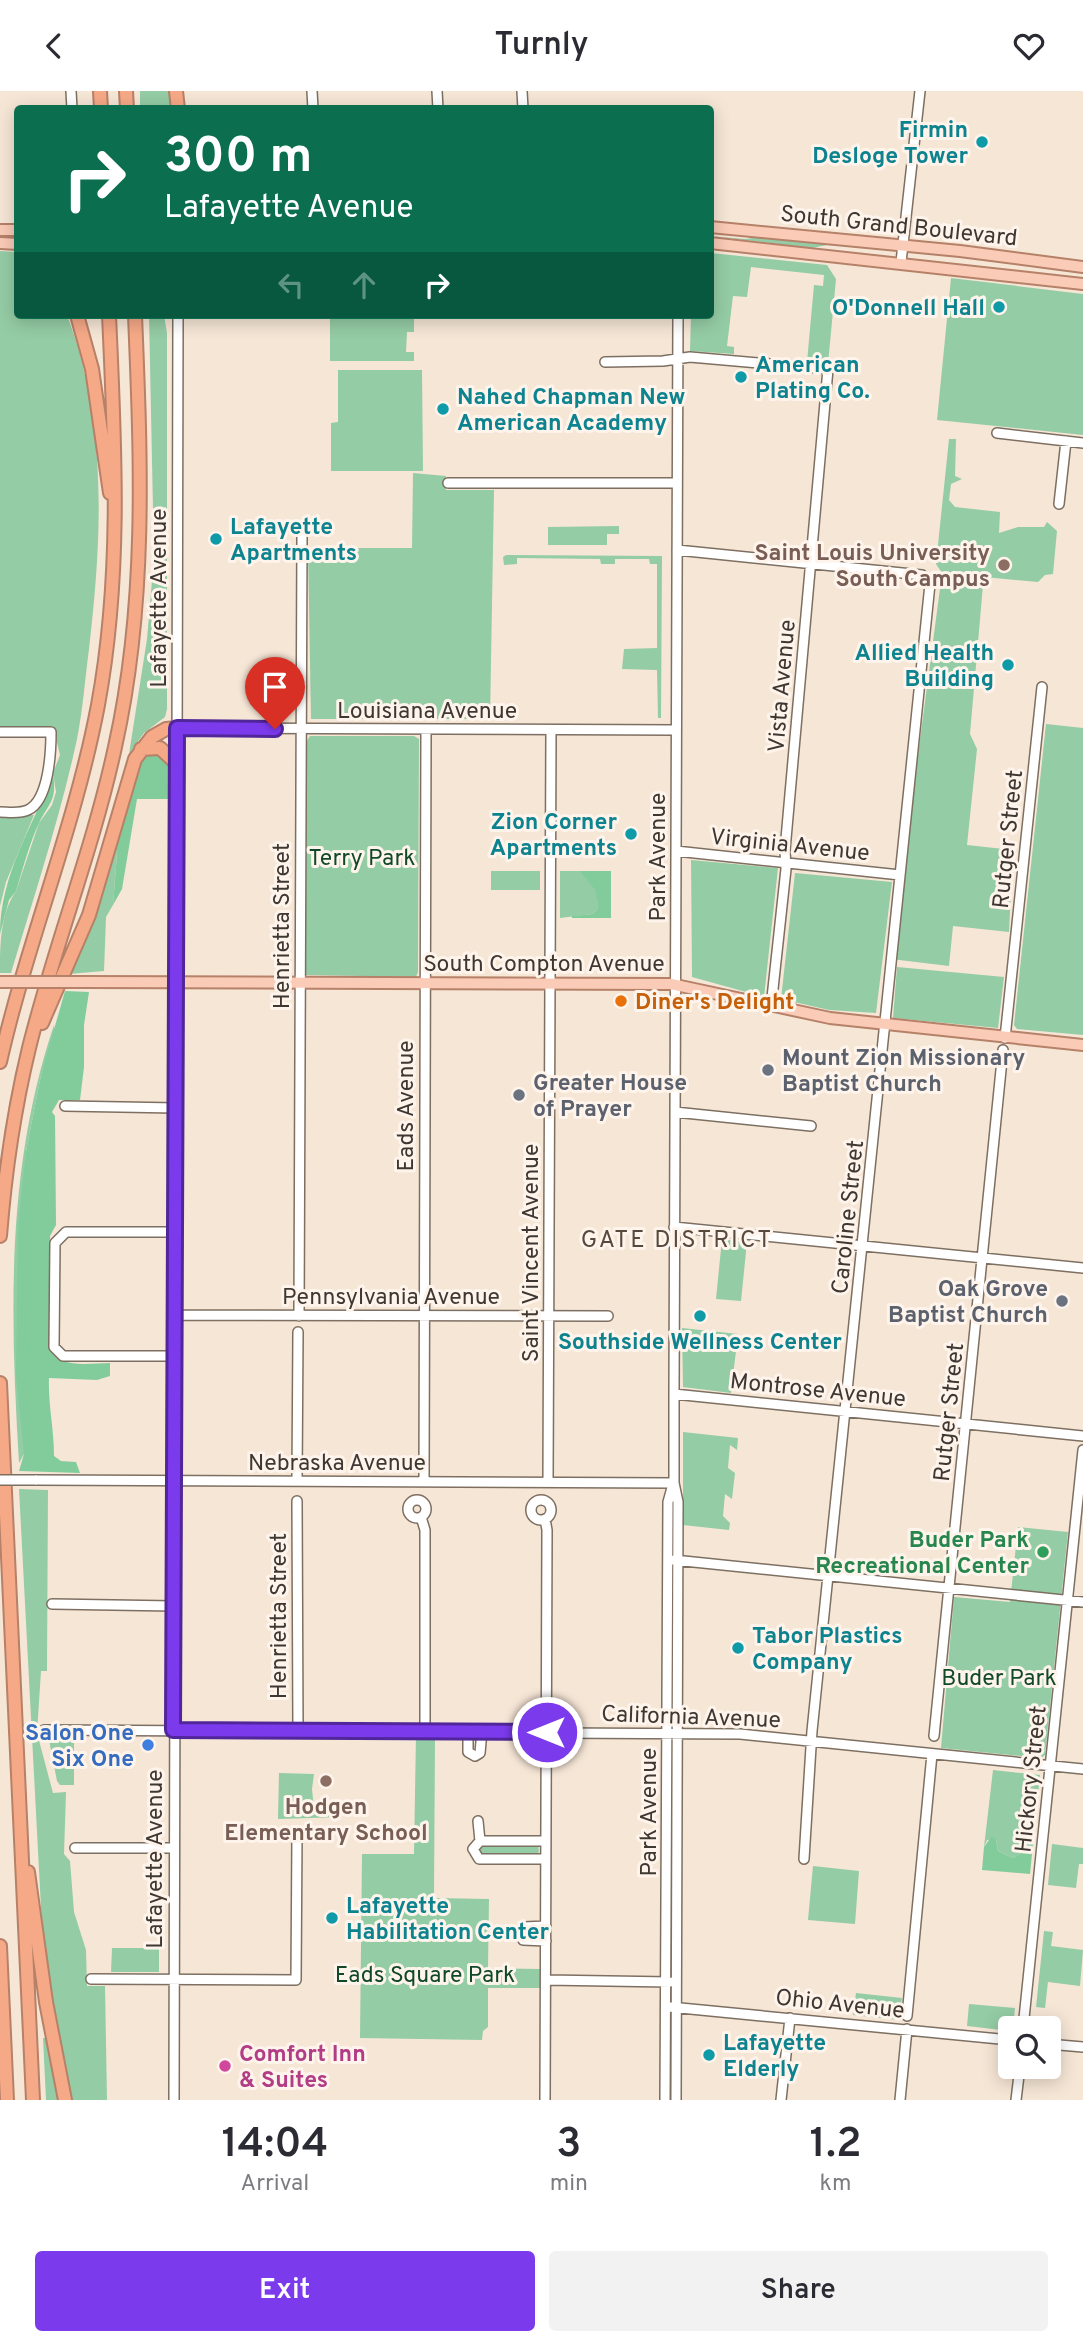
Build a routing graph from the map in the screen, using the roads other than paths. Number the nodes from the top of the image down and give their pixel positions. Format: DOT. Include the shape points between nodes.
graph roads {
  1 [pos="920,91"];
  2 [pos="714,227"];
  3 [pos="714,243"];
  4 [pos="903,245"];
  5 [pos="1035,260"];
  6 [pos="901,262"];
  7 [pos="1083,267"];
  8 [pos="988,272"];
  9 [pos="1083,284"];
  10 [pos="78,319"];
  11 [pos="109,319"];
  12 [pos="135,319"];
  13 [pos="178,319"];
  14 [pos="678,319"];
  15 [pos="678,359"];
  16 [pos="606,362"];
  17 [pos="997,433"];
  18 [pos="1066,440"];
  19 [pos="1083,443"];
  20 [pos="448,483"];
  21 [pos="677,484"];
  22 [pos="1059,504"];
  23 [pos="116,526"];
  24 [pos="302,536"];
  25 [pos="677,550"];
  26 [pos="812,564"];
  27 [pos="1042,687"];
  28 [pos="177,728"];
  29 [pos="301,729"];
  30 [pos="426,729"];
  31 [pos="551,730"];
  32 [pos="676,730"];
  33 [pos="0,732"];
  34 [pos="141,749"];
  35 [pos="176,763"];
  36 [pos="0,812"];
  37 [pos="676,851"];
  38 [pos="785,863"];
  39 [pos="900,875"];
  40 [pos="0,982"];
  41 [pos="176,982"];
  42 [pos="300,983"];
  43 [pos="424,983"];
  44 [pos="550,984"];
  45 [pos="675,984"];
  46 [pos="771,1007"];
  47 [pos="884,1024"];
  48 [pos="1005,1038"];
  49 [pos="30,1045"];
  50 [pos="1083,1045"];
  51 [pos="1003,1050"];
  52 [pos="0,1062"];
  53 [pos="65,1106"];
  54 [pos="176,1108"];
  55 [pos="675,1112"];
  56 [pos="811,1126"];
  57 [pos="674,1227"];
  58 [pos="175,1232"];
  59 [pos="0,1236"];
  60 [pos="864,1246"];
  61 [pos="983,1257"];
  62 [pos="1083,1268"];
  63 [pos="175,1315"];
  64 [pos="424,1315"];
  65 [pos="299,1316"];
  66 [pos="549,1316"];
  67 [pos="608,1316"];
  68 [pos="298,1332"];
  69 [pos="175,1356"];
  70 [pos="0,1383"];
  71 [pos="674,1394"];
  72 [pos="846,1410"];
  73 [pos="966,1423"];
  74 [pos="1083,1436"];
  75 [pos="1083,1450"];
  76 [pos="0,1480"];
  77 [pos="297,1480"];
  78 [pos="174,1481"];
  79 [pos="424,1482"];
  80 [pos="548,1482"];
  81 [pos="674,1483"];
  82 [pos="297,1501"];
  83 [pos="421,1517"];
  84 [pos="545,1519"];
  85 [pos="673,1560"];
  86 [pos="828,1576"];
  87 [pos="948,1588"];
  88 [pos="1068,1600"];
  89 [pos="1083,1602"];
  90 [pos="52,1604"];
  91 [pos="173,1606"];
  92 [pos="44,1730"];
  93 [pos="173,1730"];
  94 [pos="298,1730"];
  95 [pos="425,1731"];
  96 [pos="468,1731"];
  97 [pos="482,1731"];
  98 [pos="547,1732"];
  99 [pos="672,1733"];
  100 [pos="934,1736"];
  101 [pos="811,1741"];
  102 [pos="932,1754"];
  103 [pos="1051,1766"];
  104 [pos="1083,1769"];
  105 [pos="478,1821"];
  106 [pos="297,1833"];
  107 [pos="480,1840"];
  108 [pos="546,1841"];
  109 [pos="21,1843"];
  110 [pos="75,1848"];
  111 [pos="173,1848"];
  112 [pos="546,1859"];
  113 [pos="804,1859"];
  114 [pos="546,1926"];
  115 [pos="546,1941"];
  116 [pos="0,1946"];
  117 [pos="91,1979"];
  118 [pos="173,1979"];
  119 [pos="545,1980"];
  120 [pos="671,1982"];
  121 [pos="671,2007"];
  122 [pos="907,2016"];
  123 [pos="1024,2016"];
  124 [pos="790,2018"];
  125 [pos="907,2029"];
  126 [pos="998,2039"];
  127 [pos="1061,2045"];
  128 [pos="1083,2047"];
  129 [pos="1019,2079"];
  130 [pos="7,2100"];
  131 [pos="33,2100"];
  132 [pos="65,2100"];
  133 [pos="174,2100"];
  134 [pos="545,2100"];
  135 [pos="665,2100"];
  136 [pos="676,2100"];
  137 [pos="781,2100"];
  138 [pos="900,2100"];
  139 [pos="1016,2100"];
  1 -- 4 [label="street"];
  2 -- 4 [label="main road, South Grand Boulevard"];
  3 -- 6 [label="main road, South Grand Boulevard"];
  4 -- 5 [label="main road, South Grand Boulevard"];
  4 -- 6 [label="street"];
  5 -- 7 [label="main road, South Grand Boulevard"];
  5 -- 8 [label="main road" via="992,261"];
  6 -- 8 [label="main road, South Grand Boulevard"];
  8 -- 9 [label="main road, South Grand Boulevard"];
  10 -- 23 [label="highway" via="92,369"];
  11 -- 23 [label="highway"];
  12 -- 49 [label="highway" via="142,528 131,659 104,791"];
  13 -- 28 [label="street, Lafayette Avenue"];
  14 -- 15 [label="street, Park Avenue"];
  15 -- 16 [label="street"];
  15 -- 21 [label="street, Park Avenue"];
  15 -- 26 [label="street, Vista Avenue" via="828,369"];
  17 -- 18 [label="street"];
  18 -- 19 [label="street"];
  18 -- 22 [label="street"];
  20 -- 21 [label="street"];
  21 -- 25 [label="street, Park Avenue"];
  23 -- 52 [label="highway" via="111,617 90,740"];
  24 -- 29 [label="street, Henrietta Street"];
  25 -- 26 [label="street"];
  25 -- 32 [label="street, Park Avenue"];
  26 -- 38 [label="street, Vista Avenue"];
  26 -- 39 [label="street, Caroline Street" via="929,579"];
  27 -- 48 [label="street, Rutger Street"];
  28 -- 29 [label="street, Louisiana Avenue"];
  28 -- 34 [label="highway" via="158,733"];
  28 -- 35 [label="street, Lafayette Avenue"];
  29 -- 30 [label="street, Louisiana Avenue"];
  29 -- 42 [label="street, Henrietta Street"];
  30 -- 31 [label="street, Louisiana Avenue"];
  30 -- 43 [label="street, Eads Avenue"];
  31 -- 32 [label="street, Louisiana Avenue"];
  31 -- 44 [label="street, Saint Vincent Avenue"];
  32 -- 37 [label="street, Park Avenue"];
  33 -- 36 [label="street" via="51,732 51,764 35,804 27,811"];
  34 -- 35 [label="highway" via="159,748"];
  34 -- 49 [label="highway" via="83,932"];
  35 -- 41 [label="street, Lafayette Avenue"];
  37 -- 38 [label="street, Virginia Avenue"];
  37 -- 45 [label="street, Park Avenue"];
  38 -- 39 [label="street, Virginia Avenue"];
  38 -- 46 [label="street, Vista Avenue"];
  39 -- 47 [label="street, Caroline Street"];
  40 -- 41 [label="main road, South Compton Avenue, bridge"];
  41 -- 42 [label="main road, South Compton Avenue"];
  41 -- 54 [label="street, Lafayette Avenue"];
  42 -- 43 [label="main road, South Compton Avenue"];
  42 -- 65 [label="street, Henrietta Street"];
  43 -- 44 [label="main road, South Compton Avenue"];
  43 -- 64 [label="street, Eads Avenue"];
  44 -- 45 [label="main road, South Compton Avenue"];
  44 -- 66 [label="street, Saint Vincent Avenue"];
  45 -- 46 [label="main road, South Compton Avenue"];
  45 -- 55 [label="street, Park Avenue"];
  46 -- 47 [label="main road, South Compton Avenue"];
  47 -- 48 [label="main road, South Compton Avenue"];
  47 -- 60 [label="street, Caroline Street"];
  48 -- 50 [label="main road, South Compton Avenue"];
  49 -- 59 [label="highway" via="10,1142"];
  51 -- 61 [label="street, Rutger Street"];
  53 -- 54 [label="street"];
  54 -- 58 [label="street, Lafayette Avenue"];
  55 -- 56 [label="street"];
  55 -- 57 [label="street, Park Avenue"];
  57 -- 60 [label="street"];
  57 -- 71 [label="street, Park Avenue"];
  58 -- 63 [label="street, Lafayette Avenue"];
  58 -- 69 [label="street" via="60,1235 55,1243 54,1346 64,1356"];
  60 -- 61 [label="street"];
  60 -- 72 [label="street, Caroline Street"];
  61 -- 62 [label="street"];
  61 -- 73 [label="street, Rutger Street"];
  63 -- 65 [label="street, Pennsylvania Avenue"];
  63 -- 69 [label="street, Lafayette Avenue"];
  64 -- 65 [label="street, Pennsylvania Avenue"];
  64 -- 66 [label="street, Pennsylvania Avenue"];
  64 -- 79 [label="street, Eads Avenue"];
  66 -- 67 [label="street, Pennsylvania Avenue"];
  66 -- 80 [label="street, Saint Vincent Avenue"];
  68 -- 77 [label="street"];
  69 -- 78 [label="street, Lafayette Avenue"];
  70 -- 109 [label="highway"];
  71 -- 72 [label="street, Montrose Avenue"];
  71 -- 81 [label="street, Park Avenue"];
  72 -- 73 [label="street, Montrose Avenue"];
  72 -- 86 [label="street, Caroline Street"];
  73 -- 74 [label="street, Montrose Avenue"];
  73 -- 87 [label="street, Rutger Street"];
  75 -- 88 [label="street, Hickory Street"];
  76 -- 78 [label="street, Nebraska Avenue, bridge"];
  77 -- 78 [label="street, Nebraska Avenue"];
  77 -- 79 [label="street, Nebraska Avenue"];
  78 -- 91 [label="street, Lafayette Avenue"];
  79 -- 80 [label="street, Nebraska Avenue"];
  80 -- 81 [label="street, Nebraska Avenue"];
  81 -- 85 [label="street, Park Avenue" via="678,1502"];
  82 -- 94 [label="street, Henrietta Street"];
  83 -- 95 [label="street" via="425,1530"];
  84 -- 98 [label="street"];
  85 -- 86 [label="street"];
  85 -- 99 [label="street, Park Avenue"];
  86 -- 87 [label="street"];
  86 -- 101 [label="street, Caroline Street"];
  87 -- 88 [label="street"];
  87 -- 100 [label="street, Rutger Street"];
  88 -- 89 [label="street"];
  88 -- 103 [label="street, Hickory Street"];
  90 -- 91 [label="street"];
  91 -- 93 [label="street, Lafayette Avenue"];
  92 -- 93 [label="street, California Avenue"];
  93 -- 94 [label="street, California Avenue"];
  93 -- 111 [label="street, Lafayette Avenue"];
  94 -- 95 [label="street, California Avenue"];
  95 -- 96 [label="street, California Avenue"];
  96 -- 97 [label="street, California Avenue"];
  96 -- 97 [label="street" via="468,1752 475,1756 480,1752"];
  97 -- 98 [label="street, California Avenue"];
  98 -- 99 [label="street, California Avenue"];
  98 -- 108 [label="street"];
  99 -- 101 [label="street, California Avenue"];
  99 -- 120 [label="street, Park Avenue"];
  101 -- 102 [label="street, California Avenue"];
  101 -- 113 [label="street, Caroline Street"];
  102 -- 103 [label="street, California Avenue"];
  102 -- 122 [label="street"];
  103 -- 104 [label="street, California Avenue"];
  103 -- 123 [label="street, Hickory Street"];
  105 -- 107 [label="street"];
  106 -- 118 [label="street" via="296,1980"];
  107 -- 108 [label="street"];
  107 -- 112 [label="street" via="472,1849 479,1859"];
  108 -- 112 [label="street"];
  109 -- 131 [label="highway"];
  109 -- 132 [label="highway"];
  110 -- 111 [label="street"];
  111 -- 118 [label="street, Lafayette Avenue"];
  112 -- 114 [label="street"];
  114 -- 115 [label="street"];
  114 -- 115 [label="street" via="524,1927 520,1933 523,1940"];
  115 -- 119 [label="street"];
  116 -- 130 [label="highway"];
  117 -- 118 [label="street"];
  118 -- 133 [label="street, Lafayette Avenue"];
  119 -- 120 [label="street"];
  119 -- 134 [label="street"];
  120 -- 121 [label="street, Park Avenue"];
  121 -- 124 [label="street, Ohio Avenue"];
  121 -- 135 [label="street, Park Avenue"];
  121 -- 136 [label="street, Park Avenue"];
  124 -- 125 [label="street, Ohio Avenue"];
  124 -- 137 [label="street"];
  125 -- 126 [label="street, Ohio Avenue"];
  125 -- 138 [label="street"];
  127 -- 128 [label="street"];
  129 -- 139 [label="street"];
}
